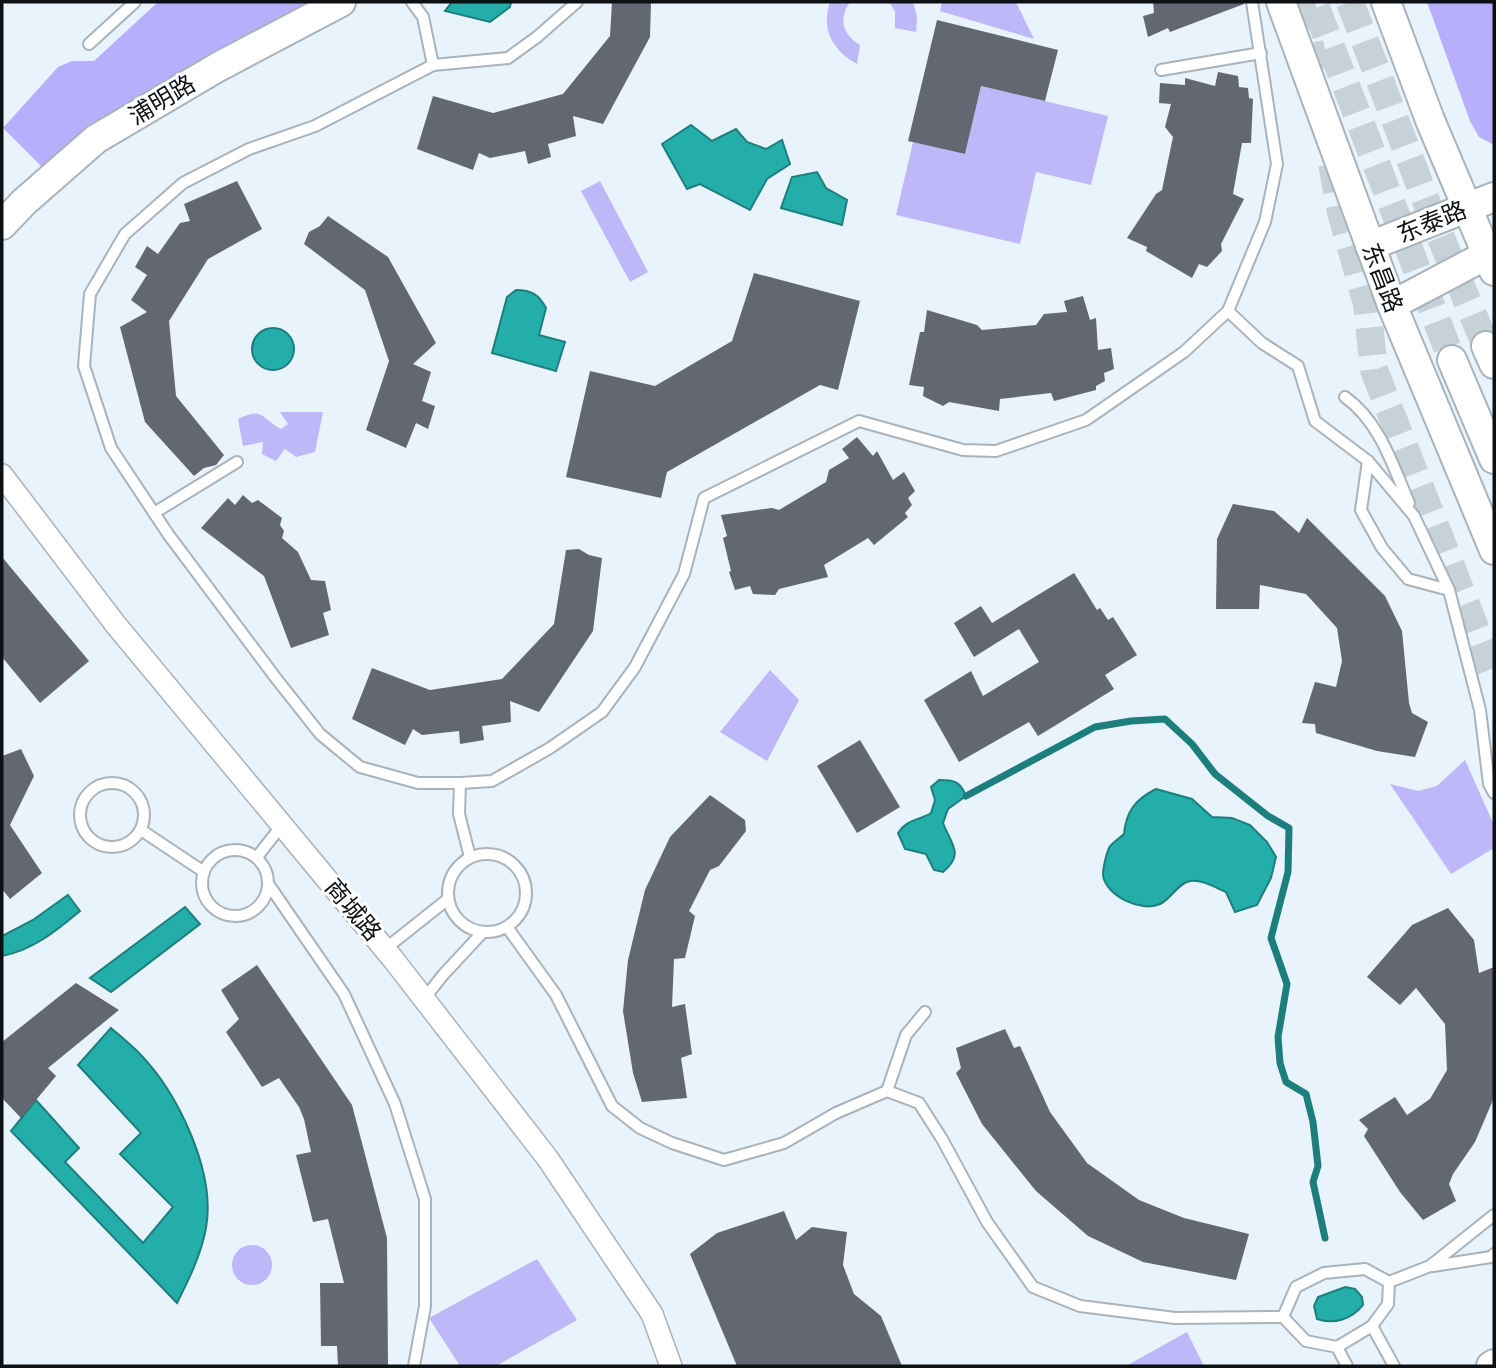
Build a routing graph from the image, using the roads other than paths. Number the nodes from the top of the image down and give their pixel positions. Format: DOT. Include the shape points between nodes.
graph roads {
  1 [pos="135,2"];
  2 [pos="341,2"];
  3 [pos="412,2"];
  4 [pos="577,2"];
  5 [pos="1252,2"];
  6 [pos="1281,2"];
  7 [pos="1386,2"];
  8 [pos="89,44"];
  9 [pos="1261,53"];
  10 [pos="433,65"];
  11 [pos="1161,70"];
  12 [pos="1494,197"];
  13 [pos="1466,209"];
  14 [pos="2,225"];
  15 [pos="1370,246"];
  16 [pos="1492,258"];
  17 [pos="1392,305"];
  18 [pos="1228,311"];
  19 [pos="1452,360"];
  20 [pos="1345,397"];
  21 [pos="1494,459"];
  22 [pos="237,461"];
  23 [pos="1368,461"];
  24 [pos="2,475"];
  25 [pos="154,513"];
  26 [pos="1414,516"];
  27 [pos="1494,550"];
  28 [pos="1449,590"];
  29 [pos="460,783"];
  30 [pos="1494,793"];
  31 [pos="282,825"];
  32 [pos="141,830"];
  33 [pos="470,857"];
  34 [pos="257,858"];
  35 [pos="204,872"];
  36 [pos="268,885"];
  37 [pos="448,900"];
  38 [pos="507,927"];
  39 [pos="482,933"];
  40 [pos="385,949"];
  41 [pos="424,999"];
  42 [pos="925,1012"];
  43 [pos="887,1091"];
  44 [pos="1494,1215"];
  45 [pos="1494,1254"];
  46 [pos="1430,1266"];
  47 [pos="1389,1282"];
  48 [pos="1283,1317"];
  49 [pos="1372,1326"];
  50 [pos="1337,1347"];
  51 [pos="414,1366"];
  52 [pos="671,1366"];
  53 [pos="1346,1366"];
  54 [pos="1394,1366"];
  1 -- 8 [label="lane"];
  2 -- 14 [label="main road, 浦明路" via="96,139"];
  3 -- 10 [label="lane" via="424,18"];
  4 -- 10 [label="lane" via="508,58"];
  5 -- 9 [label="lane"];
  6 -- 15 [label="main road, 东昌路"];
  7 -- 13 [label="main road"];
  9 -- 11 [label="lane"];
  9 -- 18 [label="lane" via="1277,164 1265,222"];
  10 -- 25 [label="lane" via="315,126 249,149 183,183 125,233 90,295 84,366 111,448"];
  12 -- 13 [label="main road, 东泰路"];
  13 -- 15 [label="main road, 东泰路"];
  13 -- 16 [label="main road"];
  15 -- 17 [label="main road, 东昌路"];
  16 -- 17 [label="main road, 东泰路"];
  17 -- 27 [label="main road, 东昌路"];
  18 -- 23 [label="lane" via="1262,343 1298,366 1315,421"];
  18 -- 29 [label="lane" via="1184,352 1086,420 996,451 963,450 859,421 704,498 684,574 635,667 602,712 492,781"];
  19 -- 21 [label="main road"];
  20 -- 26 [label="lane" via="1360,408 1381,439"];
  22 -- 25 [label="lane"];
  23 -- 26 [label="lane"];
  23 -- 28 [label="lane" via="1361,510 1382,548 1408,579"];
  24 -- 31 [label="street, 商城路" via="116,625"];
  25 -- 29 [label="lane" via="320,734 360,767 418,783"];
  26 -- 28 [label="lane"];
  28 -- 30 [label="lane" via="1480,710"];
  29 -- 33 [label="lane" via="459,814"];
  31 -- 34 [label="lane"];
  31 -- 40 [label="street, 商城路"];
  32 -- 32 [label="lane" via="141,800 126,786 97,787 83,802 80,813 86,833 104,846 125,844"];
  32 -- 35 [label="lane"];
  33 -- 37 [label="lane" via="452,875"];
  33 -- 38 [label="lane" via="496,854 518,869 525,881 524,907"];
  34 -- 35 [label="lane" via="228,850"];
  34 -- 36 [label="lane" via="268,875"];
  35 -- 36 [label="lane" via="204,894 218,911 229,915 240,916 260,906"];
  36 -- 51 [label="lane" via="344,994 395,1104 425,1199 425,1306"];
  37 -- 39 [label="lane" via="460,922"];
  37 -- 40 [label="lane"];
  38 -- 39 [label="lane"];
  38 -- 43 [label="lane" via="556,995 612,1106 640,1128 672,1143 724,1160 783,1143"];
  39 -- 41 [label="lane"];
  40 -- 41 [label="street, 商城路"];
  41 -- 52 [label="street, 商城路" via="548,1159 652,1314"];
  42 -- 43 [label="lane" via="906,1035"];
  43 -- 48 [label="lane" via="919,1103 987,1222 1033,1287 1080,1306 1175,1318"];
  44 -- 46 [label="lane"];
  45 -- 46 [label="lane"];
  46 -- 47 [label="lane"];
  47 -- 48 [label="lane" via="1365,1269 1324,1273 1296,1287"];
  47 -- 49 [label="lane" via="1388,1304"];
  48 -- 50 [label="lane" via="1306,1341"];
  49 -- 50 [label="lane"];
  49 -- 54 [label="lane"];
  50 -- 53 [label="lane"];
}
